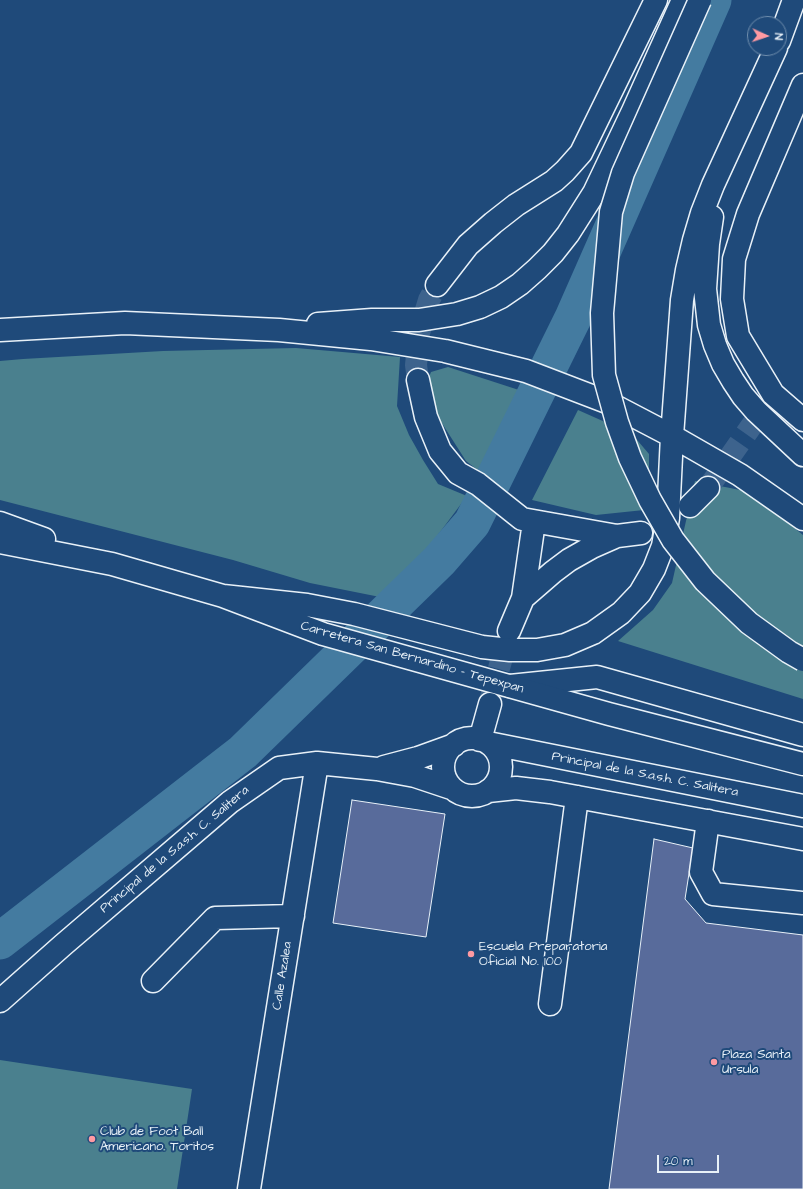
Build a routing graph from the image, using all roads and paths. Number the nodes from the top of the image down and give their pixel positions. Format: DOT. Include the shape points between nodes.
graph roads {
  1 [pos="656,0"];
  2 [pos="683,0"];
  3 [pos="700,0"];
  4 [pos="794,0"];
  5 [pos="787,20"];
  6 [pos="772,56"];
  7 [pos="803,85"];
  8 [pos="726,159"];
  9 [pos="437,285"];
  10 [pos="10,329"];
  11 [pos="279,330"];
  12 [pos="0,335"];
  13 [pos="418,380"];
  14 [pos="803,420"];
  15 [pos="672,436"];
  16 [pos="803,455"];
  17 [pos="708,488"];
  18 [pos="690,506"];
  19 [pos="803,519"];
  20 [pos="528,520"];
  21 [pos="0,523"];
  22 [pos="640,533"];
  23 [pos="617,536"];
  24 [pos="0,542"];
  25 [pos="112,564"];
  26 [pos="223,596"];
  27 [pos="523,598"];
  28 [pos="509,631"];
  29 [pos="803,660"];
  30 [pos="509,687"];
  31 [pos="490,704"];
  32 [pos="803,735"];
  33 [pos="454,745"];
  34 [pos="489,747"];
  35 [pos="317,763"];
  36 [pos="803,764"];
  37 [pos="377,769"];
  38 [pos="684,782"];
  39 [pos="452,788"];
  40 [pos="488,791"];
  41 [pos="550,792"];
  42 [pos="577,797"];
  43 [pos="803,806"];
  44 [pos="678,816"];
  45 [pos="708,821"];
  46 [pos="803,839"];
  47 [pos="803,903"];
  48 [pos="293,916"];
  49 [pos="153,982"];
  50 [pos="0,1001"];
  51 [pos="550,1004"];
  52 [pos="249,1189"];
  1 -- 9 [label="main road" via="580,153 554,181 516,205 468,245"];
  2 -- 11 [label="main road" via="633,111 582,214 553,253 520,284 480,307 444,317 345,322"];
  3 -- 29 [label="main road, bridge" via="623,173 611,212 602,313 604,375 630,458 673,540 706,581 750,623"];
  4 -- 5 [label="main road"];
  6 -- 8 [label="main road"];
  7 -- 14 [label="main road" via="748,214 734,259 732,299 738,336 768,401"];
  8 -- 15 [label="main road" via="702,213 687,270 682,300"];
  8 -- 16 [label="main road" via="708,244 705,288 709,325 715,345 732,381 756,411"];
  10 -- 11 [label="main road" via="125,323"];
  10 -- 12 [label="main road"];
  11 -- 15 [label="main road" via="371,339 445,351 526,371 607,402"];
  13 -- 20 [label="main road" via="426,417 440,451 458,473 478,484"];
  15 -- 19 [label="main road" via="740,475"];
  15 -- 26 [label="main road" via="668,518 663,546 654,569 640,593 622,613 593,633 565,645 536,650 482,647 354,614 307,605"];
  17 -- 18 [label="main road"];
  20 -- 23 [label="main road"];
  20 -- 27 [label="main road"];
  21 -- 25 [label="main road"];
  22 -- 23 [label="main road"];
  23 -- 27 [label="main road" via="569,560"];
  24 -- 25 [label="main road, Carretera San Bernardino - Tepexpan"];
  25 -- 26 [label="main road, Carretera San Bernardino - Tepexpan"];
  26 -- 30 [label="main road, Carretera San Bernardino - Tepexpan" via="323,634"];
  27 -- 28 [label="main road"];
  30 -- 32 [label="main road" via="597,677"];
  30 -- 36 [label="main road, Carretera San Bernardino - Tepexpan"];
  31 -- 34 [label="main road"];
  33 -- 34 [label="main road" via="471,738"];
  33 -- 37 [label="main road, Principal de la S.a.s.h. C. Salitera"];
  33 -- 39 [label="main road" via="444,761 443,771"];
  34 -- 38 [label="main road, Principal de la S.a.s.h. C. Salitera"];
  34 -- 40 [label="main road" via="501,766 500,776"];
  34 -- 41 [label="main road" via="516,773"];
  35 -- 37 [label="main road, Principal de la S.a.s.h. C. Salitera"];
  35 -- 48 [label="main road, Calle Azalea"];
  35 -- 50 [label="main road, Principal de la S.a.s.h. C. Salitera" via="279,768 230,802"];
  37 -- 39 [label="main road, Principal de la S.a.s.h. C. Salitera" via="415,776"];
  38 -- 43 [label="main road, Principal de la S.a.s.h. C. Salitera"];
  38 -- 44 [label="main road"];
  39 -- 40 [label="main road" via="460,794 469,796"];
  40 -- 41 [label="main road" via="516,788"];
  41 -- 42 [label="main road"];
  42 -- 44 [label="main road"];
  42 -- 51 [label="main road"];
  44 -- 45 [label="main road"];
  45 -- 46 [label="main road"];
  45 -- 47 [label="main road" via="701,872 713,894"];
  48 -- 49 [label="main road" via="215,918"];
  48 -- 52 [label="main road, Calle Azalea"];
}
